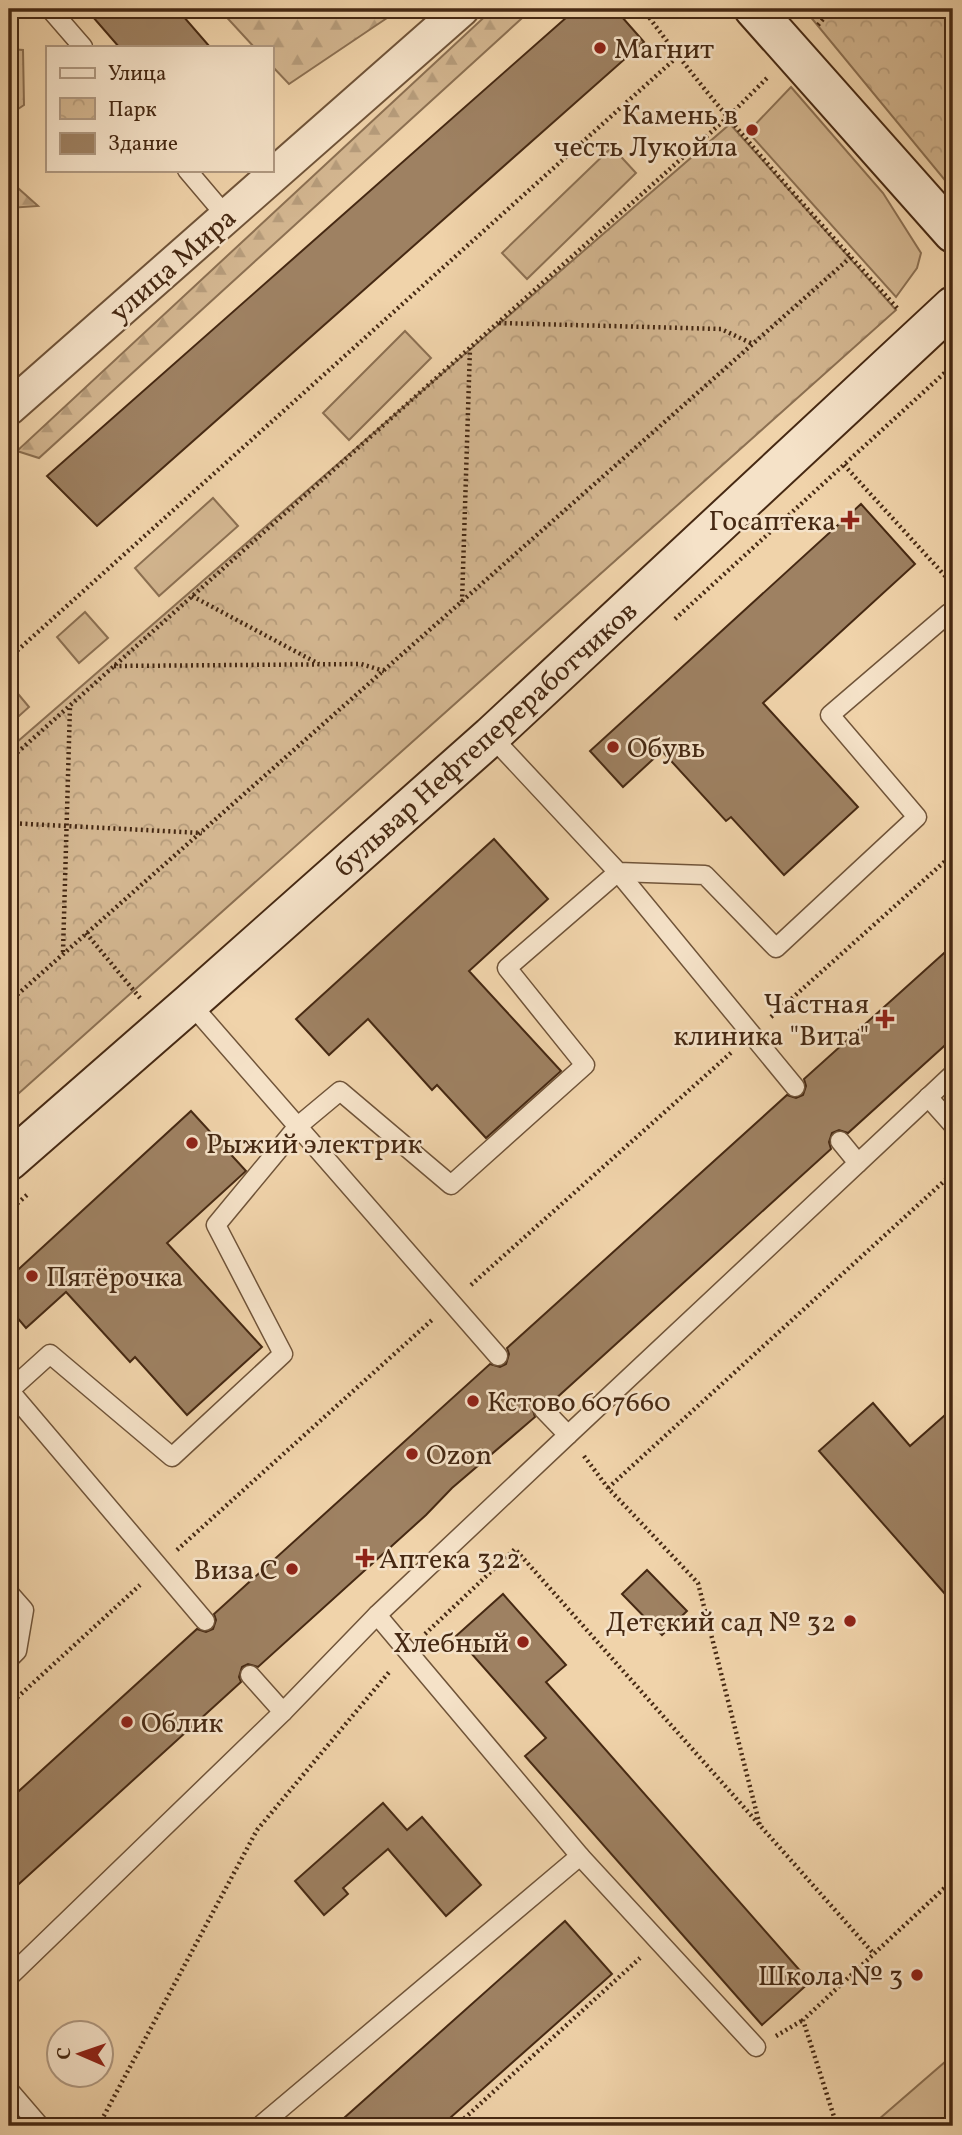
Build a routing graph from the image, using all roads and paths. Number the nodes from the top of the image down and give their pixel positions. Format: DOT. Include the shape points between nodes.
graph roads {
  1 [pos="50,9"];
  2 [pos="462,9"];
  3 [pos="643,9"];
  4 [pos="754,9"];
  5 [pos="82,46"];
  6 [pos="677,57"];
  7 [pos="775,70"];
  8 [pos="728,117"];
  9 [pos="189,172"];
  10 [pos="226,216"];
  11 [pos="953,233"];
  12 [pos="851,257"];
  13 [pos="953,306"];
  14 [pos="498,323"];
  15 [pos="922,335"];
  16 [pos="754,344"];
  17 [pos="470,347"];
  18 [pos="9,408"];
  19 [pos="844,465"];
  20 [pos="192,596"];
  21 [pos="462,603"];
  22 [pos="951,616"];
  23 [pos="9,658"];
  24 [pos="320,664"];
  25 [pos="113,666"];
  26 [pos="385,671"];
  27 [pos="70,706"];
  28 [pos="491,736"];
  29 [pos="9,760"];
  30 [pos="9,823"];
  31 [pos="66,827"];
  32 [pos="203,833"];
  33 [pos="953,854"];
  34 [pos="618,872"];
  35 [pos="86,933"];
  36 [pos="63,953"];
  37 [pos="9,1002"];
  38 [pos="177,1014"];
  39 [pos="751,1034"];
  40 [pos="953,1074"];
  41 [pos="795,1087"];
  42 [pos="928,1097"];
  43 [pos="953,1125"];
  44 [pos="298,1126"];
  45 [pos="840,1141"];
  46 [pos="9,1161"];
  47 [pos="859,1164"];
  48 [pos="953,1173"];
  49 [pos="452,1302"];
  50 [pos="498,1356"];
  51 [pos="9,1390"];
  52 [pos="543,1409"];
  53 [pos="568,1435"];
  54 [pos="608,1488"];
  55 [pos="159,1567"];
  56 [pos="9,1593"];
  57 [pos="377,1615"];
  58 [pos="205,1621"];
  59 [pos="406,1652"];
  60 [pos="9,1659"];
  61 [pos="250,1675"];
  62 [pos="9,1704"];
  63 [pos="283,1712"];
  64 [pos="761,1826"];
  65 [pos="580,1856"];
  66 [pos="953,1880"];
  67 [pos="659,1941"];
  68 [pos="874,1954"];
  69 [pos="9,1978"];
  70 [pos="757,2048"];
  71 [pos="9,2090"];
  72 [pos="40,2126"];
  73 [pos="100,2126"];
  74 [pos="260,2126"];
  75 [pos="456,2126"];
  76 [pos="836,2126"];
  1 -- 5 [label="lane"];
  2 -- 10 [label="street, улица Мира"];
  3 -- 6 [label="path"];
  4 -- 11 [label="street"];
  6 -- 8 [label="path"];
  6 -- 23 [label="path"];
  7 -- 8 [label="path"];
  8 -- 12 [label="path"];
  8 -- 14 [label="path"];
  9 -- 10 [label="lane"];
  10 -- 18 [label="street, улица Мира"];
  12 -- 15 [label="path"];
  12 -- 16 [label="path"];
  13 -- 15 [label="street, бульвар Нефтепереработчиков"];
  14 -- 16 [label="path" via="721,329"];
  14 -- 17 [label="path"];
  15 -- 28 [label="street, бульвар Нефтепереработчиков"];
  16 -- 21 [label="path"];
  17 -- 20 [label="path"];
  17 -- 21 [label="path"];
  19 -- 22 [label="path" via="947,578"];
  20 -- 24 [label="path"];
  20 -- 25 [label="path"];
  21 -- 26 [label="path"];
  22 -- 34 [label="lane" via="830,715 917,817 776,948 705,875"];
  24 -- 25 [label="path"];
  24 -- 26 [label="path" via="361,664"];
  25 -- 27 [label="path"];
  26 -- 32 [label="path"];
  27 -- 29 [label="path"];
  27 -- 31 [label="path"];
  28 -- 34 [label="lane"];
  28 -- 38 [label="street, бульвар Нефтепереработчиков"];
  30 -- 31 [label="path"];
  31 -- 32 [label="path"];
  31 -- 36 [label="path"];
  32 -- 35 [label="path"];
  33 -- 39 [label="path"];
  34 -- 39 [label="lane"];
  34 -- 44 [label="lane" via="507,968 585,1065 451,1185 341,1091"];
  35 -- 36 [label="path"];
  35 -- 38 [label="path"];
  36 -- 37 [label="path"];
  38 -- 44 [label="lane"];
  38 -- 46 [label="street, бульвар Нефтепереработчиков"];
  39 -- 41 [label="lane"];
  39 -- 49 [label="path"];
  40 -- 42 [label="lane"];
  42 -- 43 [label="lane"];
  42 -- 47 [label="lane"];
  44 -- 49 [label="lane"];
  44 -- 51 [label="lane" via="216,1225 283,1354 172,1457 50,1354"];
  45 -- 47 [label="lane"];
  47 -- 53 [label="lane"];
  48 -- 54 [label="path"];
  49 -- 50 [label="lane"];
  49 -- 55 [label="path"];
  51 -- 55 [label="lane"];
  52 -- 53 [label="lane"];
  53 -- 54 [label="path"];
  53 -- 57 [label="lane"];
  54 -- 64 [label="path" via="698,1583"];
  55 -- 58 [label="lane"];
  55 -- 62 [label="path"];
  56 -- 60 [label="lane" via="24,1610 17,1651"];
  57 -- 59 [label="lane"];
  57 -- 63 [label="lane"];
  59 -- 64 [label="path" via="515,1549"];
  59 -- 65 [label="lane"];
  59 -- 73 [label="path" via="257,1829"];
  61 -- 63 [label="lane"];
  63 -- 69 [label="lane"];
  64 -- 68 [label="path"];
  65 -- 67 [label="lane"];
  65 -- 74 [label="lane"];
  66 -- 68 [label="path"];
  67 -- 70 [label="lane"];
  67 -- 75 [label="path"];
  68 -- 76 [label="path" via="803,2020"];
  71 -- 72 [label="lane"];
}
